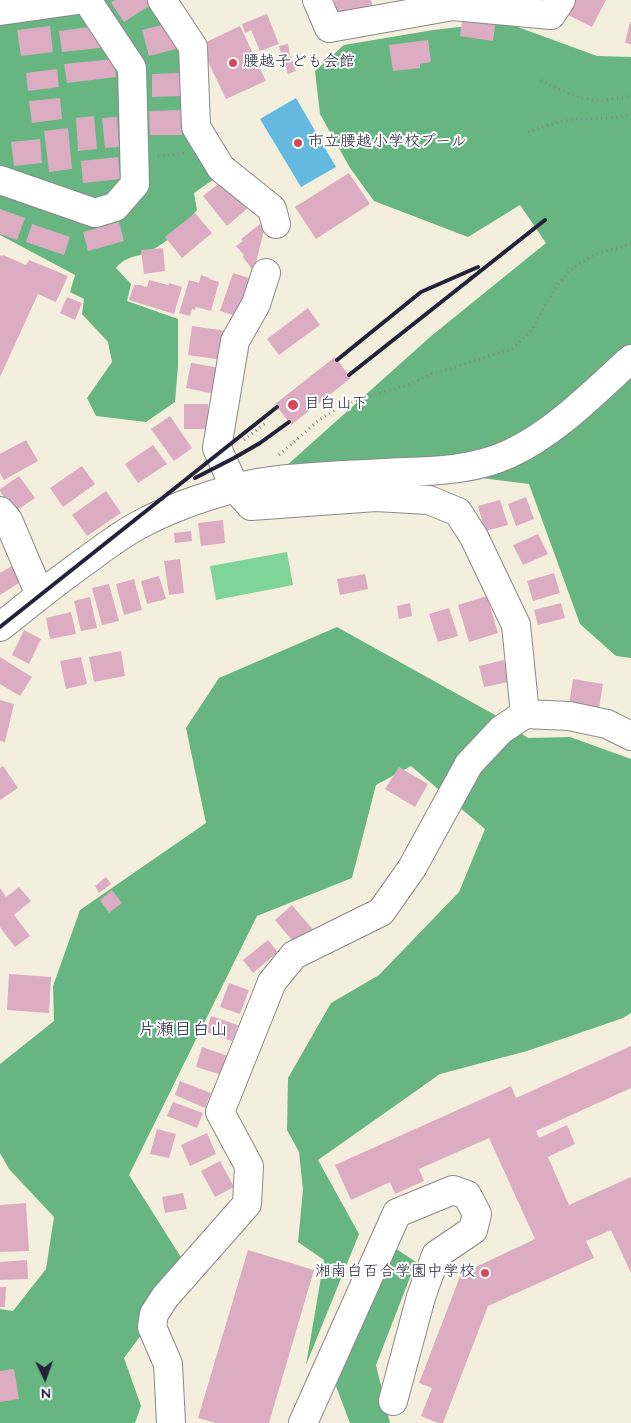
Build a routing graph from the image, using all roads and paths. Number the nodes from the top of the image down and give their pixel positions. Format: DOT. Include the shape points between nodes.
graph roads {
  1 [pos="78,0"];
  2 [pos="87,0"];
  3 [pos="162,0"];
  4 [pos="317,0"];
  5 [pos="561,0"];
  6 [pos="0,11"];
  7 [pos="541,80"];
  8 [pos="631,96"];
  9 [pos="631,114"];
  10 [pos="528,132"];
  11 [pos="210,149"];
  12 [pos="134,159"];
  13 [pos="0,180"];
  14 [pos="276,224"];
  15 [pos="631,244"];
  16 [pos="266,273"];
  17 [pos="631,359"];
  18 [pos="266,422"];
  19 [pos="311,428"];
  20 [pos="243,440"];
  21 [pos="235,488"];
  22 [pos="0,511"];
  23 [pos="40,595"];
  24 [pos="0,627"];
  25 [pos="526,714"];
  26 [pos="631,736"];
  27 [pos="393,1401"];
  28 [pos="172,1423"];
  29 [pos="303,1423"];
  1 -- 6 [label="street"];
  2 -- 12 [label="street" via="132,68"];
  3 -- 11 [label="street" via="193,47 196,127"];
  4 -- 5 [label="street" via="330,28 453,6 551,15"];
  7 -- 8 [label="path" via="585,99"];
  9 -- 10 [label="path" via="575,119"];
  11 -- 12 [label="path"];
  11 -- 14 [label="street" via="221,168 272,209"];
  12 -- 13 [label="street" via="135,184 115,207 95,213"];
  15 -- 19 [label="path" via="595,254 571,269 546,303 532,330 512,349 343,406"];
  16 -- 21 [label="street" via="256,304 235,340 217,448"];
  17 -- 21 [label="street" via="572,412 508,455 446,470 328,475"];
  18 -- 20 [label="path"];
  21 -- 23 [label="street" via="187,504 138,526"];
  21 -- 25 [label="street" via="251,506 376,497 429,500 458,512 474,537 516,626"];
  22 -- 23 [label="street" via="8,520"];
  23 -- 24 [label="street"];
  25 -- 26 [label="street" via="570,716 607,724"];
  25 -- 28 [label="street" via="501,730 469,764 412,868 381,912 294,955 272,982 220,1112 248,1166 246,1204 154,1314 152,1327 168,1364"];
  27 -- 29 [label="street" via="436,1255 473,1230 477,1214 467,1195 453,1190 397,1213"];
}
